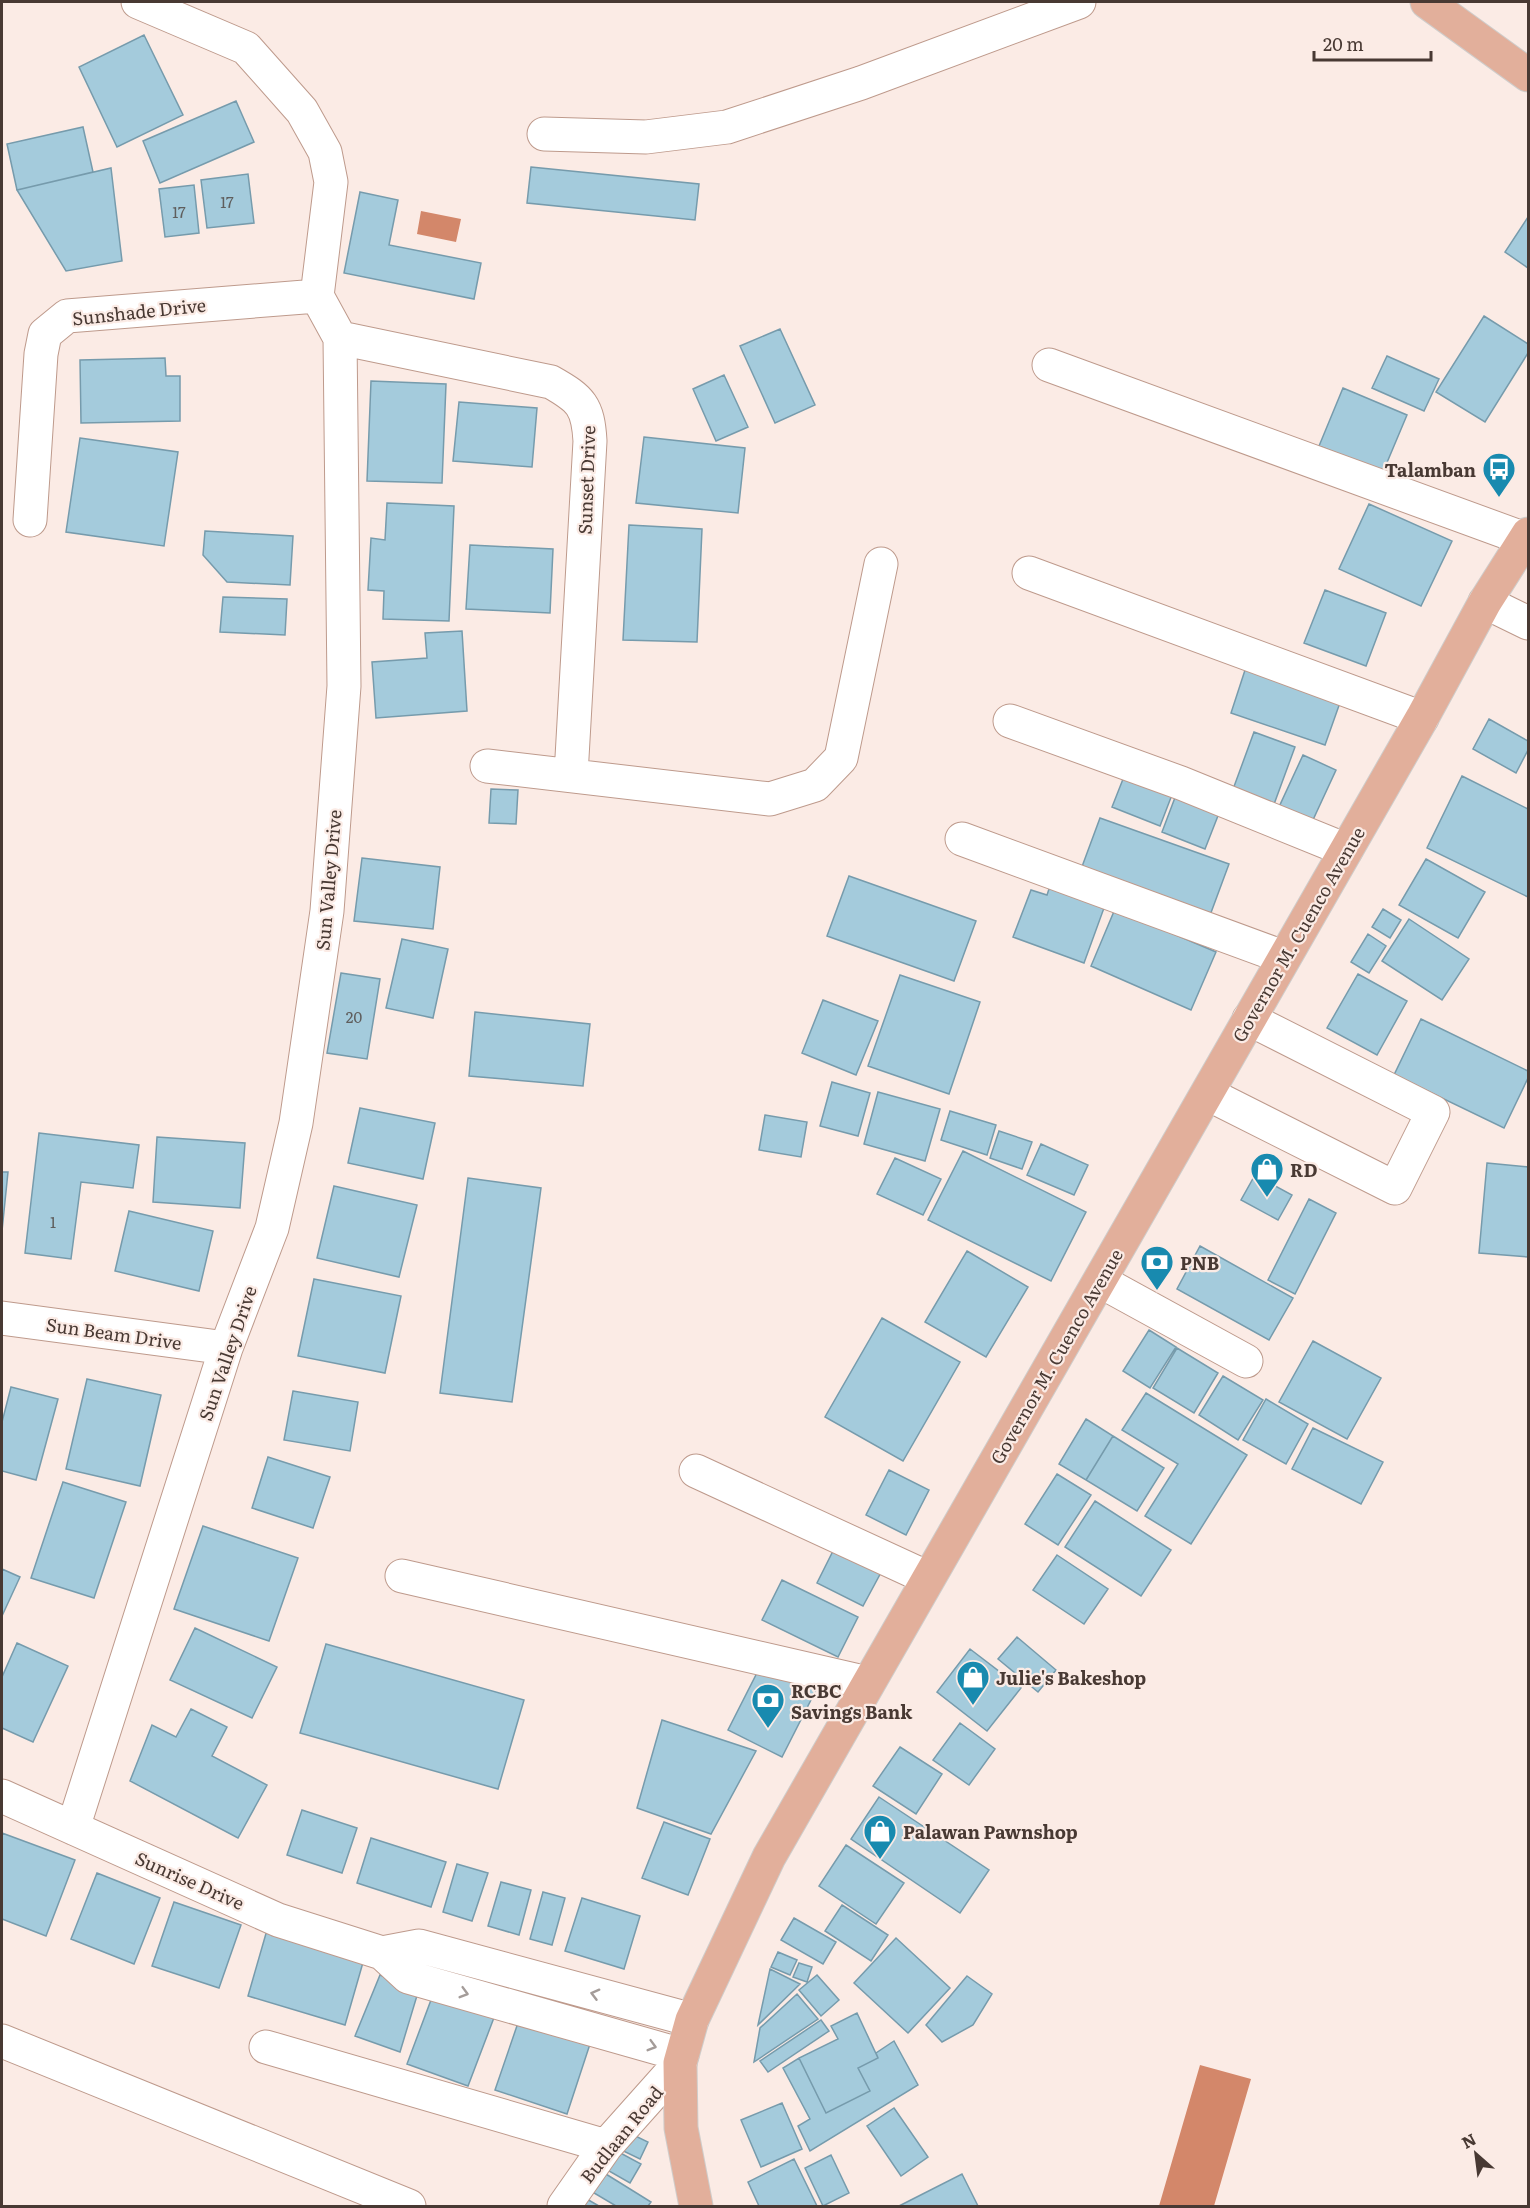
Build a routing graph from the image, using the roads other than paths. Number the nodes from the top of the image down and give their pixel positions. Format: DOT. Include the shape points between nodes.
graph roads {
  1 [pos="138,2"];
  2 [pos="1079,2"];
  3 [pos="1427,2"];
  4 [pos="1528,75"];
  5 [pos="544,134"];
  6 [pos="317,296"];
  7 [pos="340,338"];
  8 [pos="1049,365"];
  9 [pos="30,520"];
  10 [pos="1527,537"];
  11 [pos="881,564"];
  12 [pos="1029,573"];
  13 [pos="1485,602"];
  14 [pos="1528,623"];
  15 [pos="1422,718"];
  16 [pos="1010,721"];
  17 [pos="487,766"];
  18 [pos="571,776"];
  19 [pos="962,839"];
  20 [pos="1346,850"];
  21 [pos="1283,957"];
  22 [pos="1249,1019"];
  23 [pos="1208,1094"];
  24 [pos="1100,1281"];
  25 [pos="2,1318"];
  26 [pos="226,1348"];
  27 [pos="1246,1361"];
  28 [pos="696,1471"];
  29 [pos="402,1576"];
  30 [pos="927,1578"];
  31 [pos="868,1683"];
  32 [pos="2,1796"];
  33 [pos="73,1828"];
  34 [pos="382,1953"];
  35 [pos="692,2020"];
  36 [pos="2,2041"];
  37 [pos="266,2048"];
  38 [pos="681,2059"];
  39 [pos="606,2146"];
  40 [pos="409,2206"];
  41 [pos="564,2206"];
  42 [pos="696,2206"];
  1 -- 6 [label="street" via="246,48 302,111 325,153 331,182"];
  2 -- 5 [label="street" via="861,83 727,127 646,137"];
  3 -- 4 [label="main road"];
  6 -- 7 [label="street, Sun Valley Drive"];
  6 -- 9 [label="street, Sunshade Drive" via="66,316 45,334 41,354"];
  7 -- 18 [label="street, Sunset Drive" via="551,382 578,398 589,417"];
  7 -- 26 [label="street, Sun Valley Drive" via="344,686 327,911 296,1123 275,1216"];
  8 -- 10 [label="street"];
  10 -- 13 [label="main road, Governor M. Cuenco Avenue"];
  11 -- 18 [label="street" via="841,758 815,785 770,799"];
  12 -- 15 [label="street"];
  13 -- 14 [label="street"];
  13 -- 15 [label="main road, Governor M. Cuenco Avenue"];
  15 -- 20 [label="main road, Governor M. Cuenco Avenue"];
  16 -- 20 [label="street" via="1181,783"];
  17 -- 18 [label="street"];
  19 -- 21 [label="street"];
  20 -- 21 [label="main road, Governor M. Cuenco Avenue"];
  21 -- 22 [label="main road, Governor M. Cuenco Avenue"];
  22 -- 23 [label="main road, Governor M. Cuenco Avenue"];
  22 -- 23 [label="street" via="1433,1112 1395,1188"];
  23 -- 24 [label="main road, Governor M. Cuenco Avenue"];
  24 -- 27 [label="street"];
  24 -- 30 [label="main road, Governor M. Cuenco Avenue"];
  25 -- 26 [label="street, Sun Beam Drive"];
  26 -- 33 [label="street, Sun Valley Drive"];
  28 -- 30 [label="street"];
  29 -- 31 [label="street"];
  30 -- 31 [label="main road, Governor M. Cuenco Avenue"];
  31 -- 35 [label="main road, Governor M. Cuenco Avenue" via="769,1857"];
  32 -- 33 [label="street, Sunrise Drive"];
  33 -- 34 [label="street, Sunrise Drive" via="278,1920"];
  35 -- 34 [label="street, Sunrise Drive, one-way" via="419,1946"];
  34 -- 38 [label="street, Sunrise Drive, one-way" via="408,1977"];
  35 -- 38 [label="main road, Governor M. Cuenco Avenue"];
  36 -- 40 [label="street"];
  37 -- 39 [label="street"];
  38 -- 39 [label="street, Budlaan Road"];
  38 -- 42 [label="main road, Governor M. Cuenco Avenue" via="681,2128"];
  39 -- 41 [label="street, Budlaan Road"];
}
